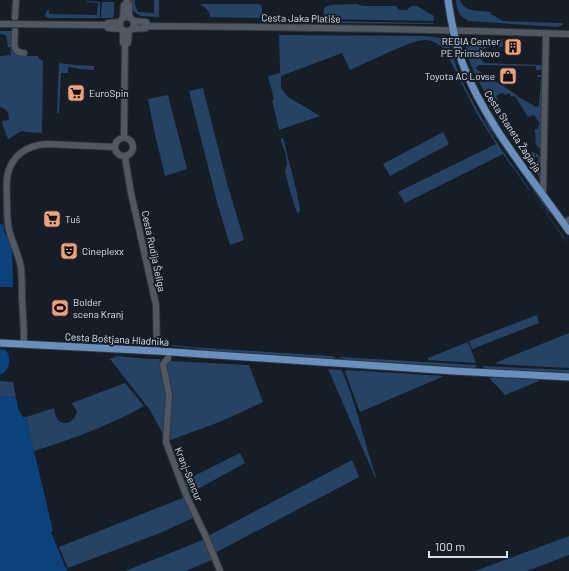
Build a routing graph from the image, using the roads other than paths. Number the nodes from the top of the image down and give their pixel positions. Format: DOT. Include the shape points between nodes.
graph roads {
  1 [pos="16,0"];
  2 [pos="448,0"];
  3 [pos="127,1"];
  4 [pos="15,17"];
  5 [pos="122,20"];
  6 [pos="132,20"];
  7 [pos="0,24"];
  8 [pos="106,25"];
  9 [pos="148,26"];
  10 [pos="126,30"];
  11 [pos="454,30"];
  12 [pos="15,31"];
  13 [pos="546,34"];
  14 [pos="569,34"];
  15 [pos="24,53"];
  16 [pos="124,138"];
  17 [pos="115,147"];
  18 [pos="125,157"];
  19 [pos="543,195"];
  20 [pos="566,222"];
  21 [pos="569,231"];
  22 [pos="0,343"];
  23 [pos="24,344"];
  24 [pos="156,351"];
  25 [pos="168,358"];
  26 [pos="569,377"];
  27 [pos="220,571"];
  1 -- 4 [label="street"];
  2 -- 11 [label="main road, Cesta Staneta Žagarja"];
  3 -- 5 [label="street"];
  3 -- 6 [label="street"];
  5 -- 6 [label="street" via="127,17"];
  5 -- 8 [label="street, Cesta Jaka Platiše"];
  5 -- 10 [label="street" via="119,25"];
  6 -- 9 [label="street, Cesta Jaka Platiše" via="146,22"];
  6 -- 10 [label="street" via="134,26"];
  7 -- 8 [label="street, Cesta Jaka Platiše"];
  8 -- 10 [label="street, Cesta Jaka Platiše" via="108,28"];
  9 -- 10 [label="street, Cesta Jaka Platiše"];
  9 -- 11 [label="street, Cesta Jaka Platiše"];
  10 -- 16 [label="street" via="123,43"];
  11 -- 13 [label="street"];
  11 -- 19 [label="main road, Cesta Staneta Žagarja" via="462,61 478,97"];
  12 -- 15 [label="street" via="16,51"];
  13 -- 14 [label="street"];
  13 -- 19 [label="street, Cesta Staneta Žagarja"];
  16 -- 17 [label="street" via="118,140"];
  16 -- 18 [label="street" via="130,140 134,146 132,154"];
  17 -- 18 [label="street" via="116,152"];
  17 -- 23 [label="street" via="38,145 22,152 14,160 7,177 8,222 21,267"];
  18 -- 24 [label="street, Cesta Rudija Šeliga" via="156,305"];
  19 -- 20 [label="main road, Cesta Staneta Žagarja"];
  20 -- 21 [label="main road, Cesta Staneta Žagarja"];
  22 -- 23 [label="main road, Cesta Boštjana Hladnika"];
  23 -- 24 [label="main road, Cesta Boštjana Hladnika"];
  24 -- 26 [label="main road, Cesta Boštjana Hladnika"];
  25 -- 27 [label="street, Kranj-Sencur" via="163,365 169,395 166,442 186,496"];
}
